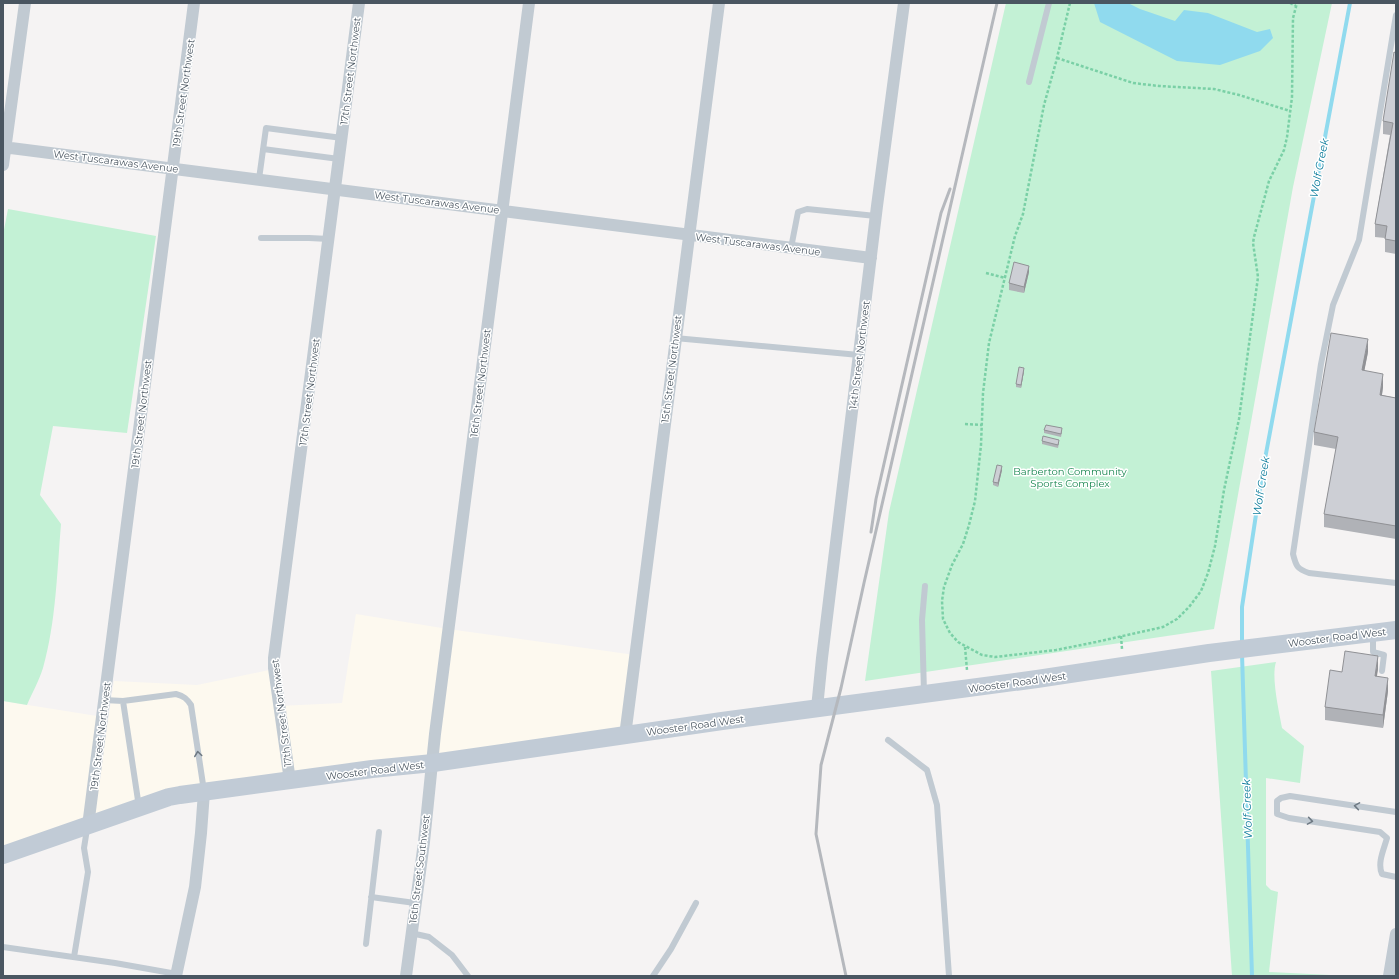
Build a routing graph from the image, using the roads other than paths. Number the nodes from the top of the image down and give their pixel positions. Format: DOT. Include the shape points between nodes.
graph roads {
  1 [pos="25,3"];
  2 [pos="194,3"];
  3 [pos="359,3"];
  4 [pos="529,3"];
  5 [pos="718,3"];
  6 [pos="904,3"];
  7 [pos="1049,3"];
  8 [pos="1396,15"];
  9 [pos="1029,82"];
  10 [pos="342,138"];
  11 [pos="4,147"];
  12 [pos="263,149"];
  13 [pos="339,159"];
  14 [pos="3,165"];
  15 [pos="173,168"];
  16 [pos="259,180"];
  17 [pos="335,190"];
  18 [pos="501,211"];
  19 [pos="876,216"];
  20 [pos="689,235"];
  21 [pos="261,238"];
  22 [pos="329,239"];
  23 [pos="791,248"];
  24 [pos="871,258"];
  25 [pos="675,338"];
  26 [pos="859,354"];
  27 [pos="1396,583"];
  28 [pos="925,586"];
  29 [pos="1396,630"];
  30 [pos="1372,633"];
  31 [pos="1382,671"];
  32 [pos="924,694"];
  33 [pos="104,700"];
  34 [pos="124,701"];
  35 [pos="817,708"];
  36 [pos="625,736"];
  37 [pos="888,740"];
  38 [pos="432,763"];
  39 [pos="290,781"];
  40 [pos="204,792"];
  41 [pos="139,808"];
  42 [pos="1396,812"];
  43 [pos="88,826"];
  44 [pos="379,832"];
  45 [pos="3,855"];
  46 [pos="1396,876"];
  47 [pos="371,897"];
  48 [pos="415,903"];
  49 [pos="696,903"];
  50 [pos="411,933"];
  51 [pos="1396,934"];
  52 [pos="366,944"];
  53 [pos="3,947"];
  54 [pos="74,957"];
  55 [pos="176,975"];
  56 [pos="406,976"];
  57 [pos="468,976"];
  58 [pos="653,976"];
  59 [pos="949,976"];
  60 [pos="1389,976"];
  1 -- 11 [label="street"];
  2 -- 15 [label="street, 19th Street Northwest"];
  3 -- 10 [label="street, 17th Street Northwest"];
  4 -- 18 [label="street, 16th Street Northwest"];
  5 -- 20 [label="street, 15th Street Northwest"];
  6 -- 19 [label="street, 14th Street Northwest"];
  7 -- 9 [label="lane"];
  8 -- 27 [label="lane" via="1359,240 1333,305 1321,364 1293,554 1300,570 1309,573"];
  10 -- 12 [label="lane" via="266,128"];
  10 -- 13 [label="street, 17th Street Northwest"];
  11 -- 14 [label="street"];
  11 -- 15 [label="street, West Tuscarawas Avenue"];
  12 -- 13 [label="lane"];
  12 -- 16 [label="lane"];
  13 -- 17 [label="street, 17th Street Northwest"];
  15 -- 16 [label="street, West Tuscarawas Avenue"];
  15 -- 33 [label="street, 19th Street Northwest"];
  16 -- 17 [label="street, West Tuscarawas Avenue"];
  17 -- 18 [label="street, West Tuscarawas Avenue"];
  17 -- 22 [label="street, 17th Street Northwest"];
  18 -- 20 [label="street, West Tuscarawas Avenue"];
  18 -- 38 [label="street, 16th Street Northwest"];
  19 -- 23 [label="lane" via="807,209 798,212"];
  19 -- 24 [label="street, 14th Street Northwest"];
  20 -- 23 [label="street, West Tuscarawas Avenue"];
  20 -- 25 [label="street, 15th Street Northwest"];
  21 -- 22 [label="lane"];
  22 -- 39 [label="street, 17th Street Northwest" via="274,658"];
  23 -- 24 [label="street, West Tuscarawas Avenue"];
  24 -- 26 [label="street, 14th Street Northwest"];
  25 -- 26 [label="lane"];
  25 -- 36 [label="street, 15th Street Northwest"];
  26 -- 35 [label="street, 14th Street Northwest"];
  28 -- 32 [label="lane" via="922,620"];
  29 -- 30 [label="main road, Wooster Road West"];
  30 -- 31 [label="lane" via="1373,652 1384,654"];
  30 -- 32 [label="main road, Wooster Road West" via="1274,644"];
  32 -- 35 [label="main road, Wooster Road West"];
  33 -- 34 [label="lane"];
  33 -- 43 [label="street, 19th Street Northwest"];
  40 -- 34 [label="lane, one-way" via="191,705 188,700 176,694"];
  34 -- 41 [label="lane"];
  35 -- 36 [label="main road, Wooster Road West"];
  36 -- 38 [label="main road, Wooster Road West"];
  37 -- 59 [label="lane" via="927,770 937,805"];
  38 -- 39 [label="main road, Wooster Road West"];
  38 -- 48 [label="street, 16th Street Southwest"];
  39 -- 40 [label="main road, Wooster Road West"];
  40 -- 41 [label="main road, Wooster Road West" via="169,797"];
  40 -- 55 [label="street" via="195,888"];
  41 -- 43 [label="main road, Wooster Road West"];
  42 -- 46 [label="lane, one-way" via="1290,796 1277,801 1276,810 1277,814 1289,818 1380,832 1387,838 1380,870 1382,874"];
  43 -- 45 [label="main road, Wooster Road West"];
  43 -- 54 [label="lane" via="84,848 88,872"];
  44 -- 47 [label="lane"];
  47 -- 48 [label="lane"];
  47 -- 52 [label="lane"];
  48 -- 50 [label="street, 16th Street Southwest"];
  49 -- 58 [label="lane"];
  50 -- 56 [label="street, 16th Street Southwest"];
  50 -- 57 [label="lane" via="429,938 452,956"];
  51 -- 60 [label="street"];
  53 -- 54 [label="lane"];
  54 -- 55 [label="lane"];
}
